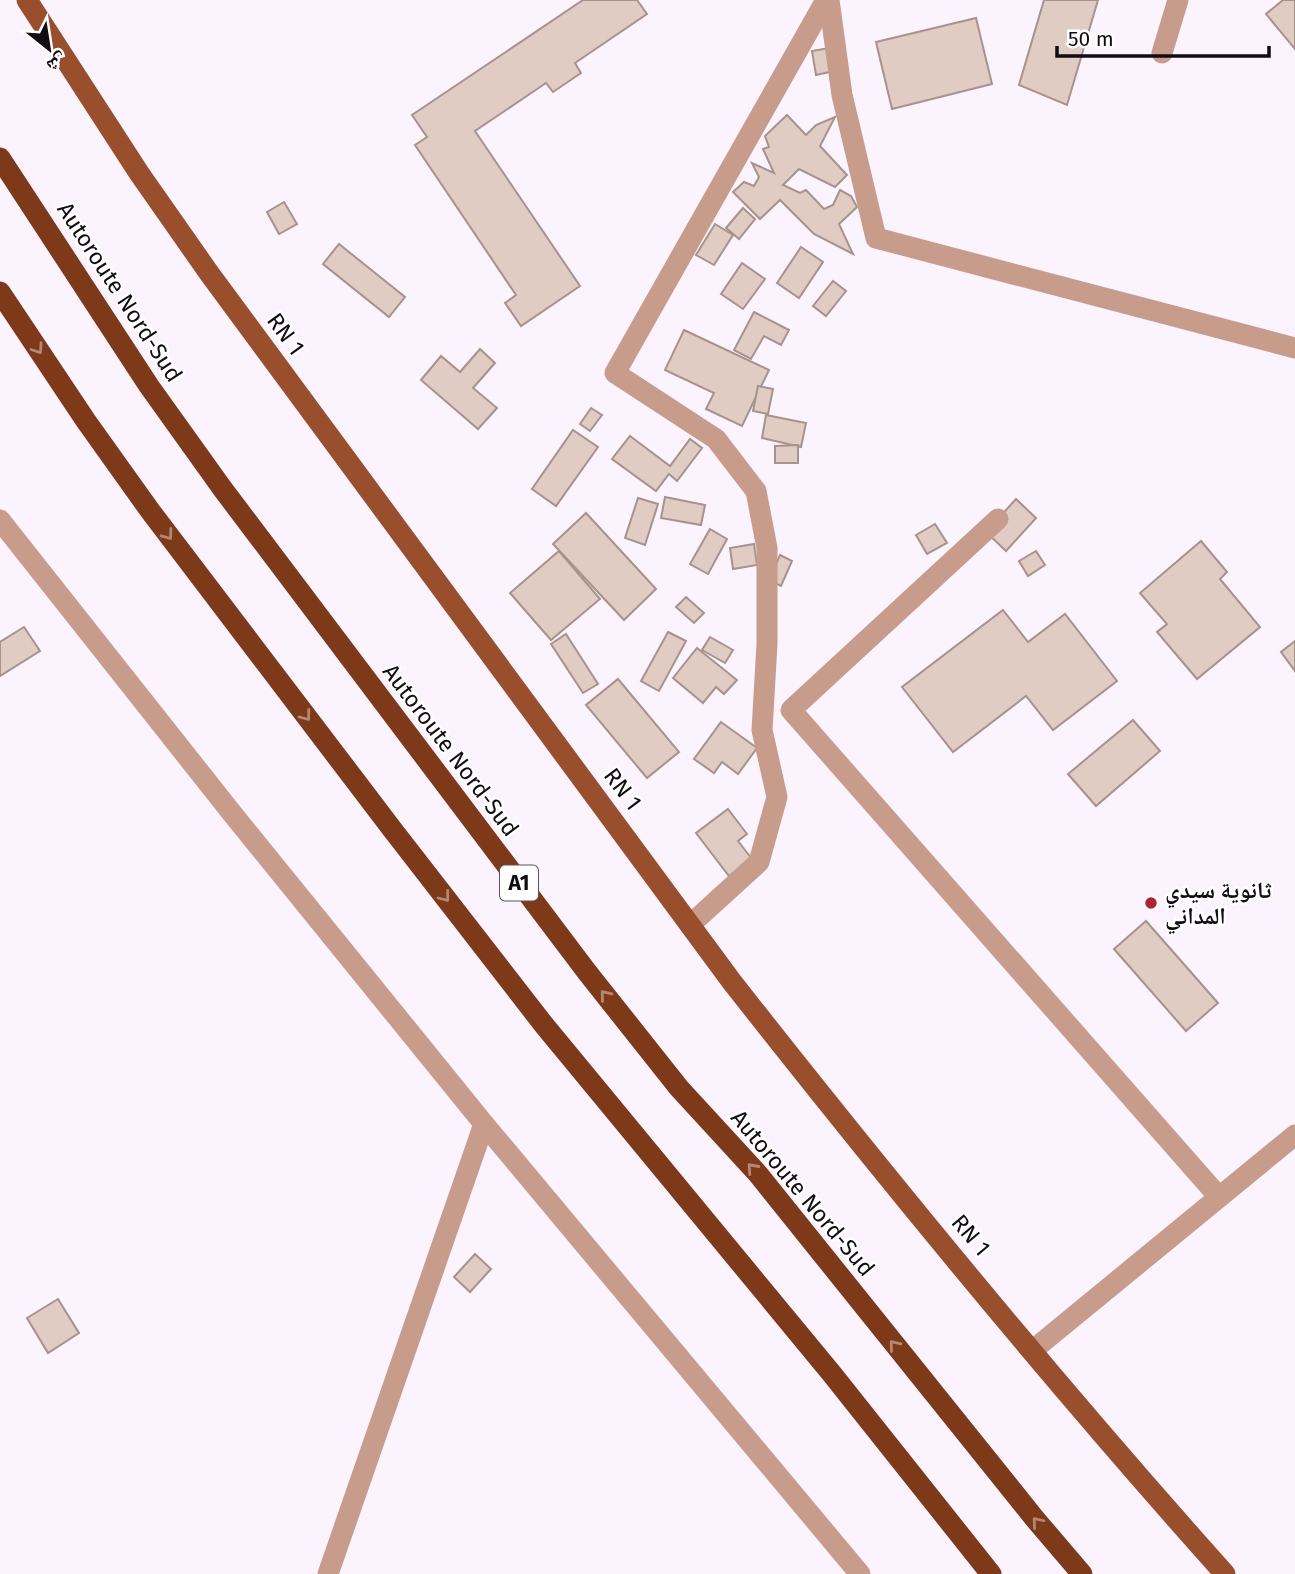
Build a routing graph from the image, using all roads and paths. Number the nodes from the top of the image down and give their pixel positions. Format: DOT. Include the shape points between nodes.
graph roads {
  1 [pos="27,0"];
  2 [pos="828,0"];
  3 [pos="1178,0"];
  4 [pos="1162,53"];
  5 [pos="0,158"];
  6 [pos="0,292"];
  7 [pos="1295,348"];
  8 [pos="998,519"];
  9 [pos="0,520"];
  10 [pos="690,925"];
  11 [pos="484,1124"];
  12 [pos="1295,1135"];
  13 [pos="1219,1197"];
  14 [pos="1033,1350"];
  15 [pos="328,1574"];
  16 [pos="860,1574"];
  17 [pos="992,1574"];
  18 [pos="1082,1574"];
  19 [pos="1225,1574"];
  1 -- 10 [label="main road, RN 1" via="209,273"];
  2 -- 7 [label="street" via="842,95 876,238"];
  2 -- 10 [label="street" via="615,373 716,439 756,491 767,548 762,730 777,797 759,862"];
  3 -- 4 [label="street"];
  18 -- 5 [label="highway, Autoroute Nord-Sud / A1, one-way" via="758,1174 679,1088 578,961 215,478"];
  6 -- 17 [label="highway, one-way" via="151,512 434,883 615,1113"];
  8 -- 13 [label="street" via="792,710"];
  9 -- 11 [label="street"];
  10 -- 14 [label="main road, RN 1" via="820,1094"];
  11 -- 15 [label="street"];
  11 -- 16 [label="street"];
  12 -- 13 [label="street"];
  13 -- 14 [label="street"];
  14 -- 19 [label="main road, RN 1"];
}
